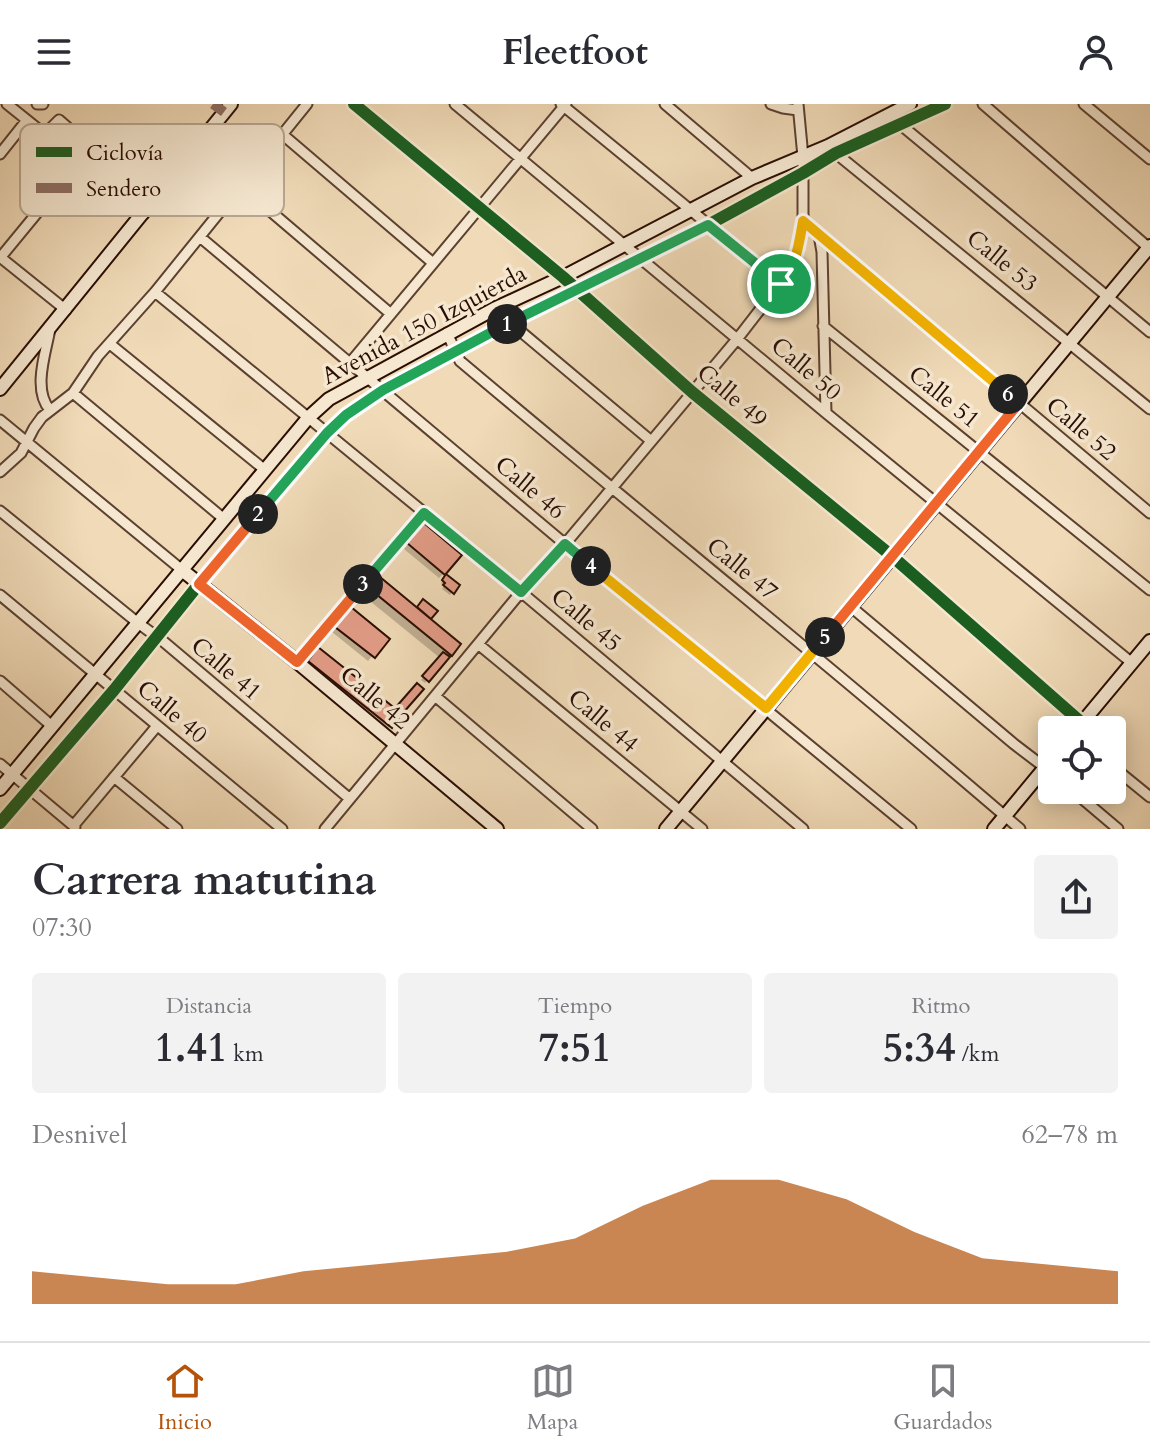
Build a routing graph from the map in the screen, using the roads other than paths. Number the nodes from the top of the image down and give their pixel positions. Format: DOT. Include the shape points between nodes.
graph roads {
  1 [pos="7,104"];
  2 [pos="231,104"];
  3 [pos="307,104"];
  4 [pos="354,104"];
  5 [pos="455,104"];
  6 [pos="665,104"];
  7 [pos="771,104"];
  8 [pos="910,104"];
  9 [pos="945,104"];
  10 [pos="983,104"];
  11 [pos="1084,104"];
  12 [pos="564,105"];
  13 [pos="798,107"];
  14 [pos="889,115"];
  15 [pos="27,120"];
  16 [pos="24,124"];
  17 [pos="32,124"];
  18 [pos="215,124"];
  19 [pos="901,125"];
  20 [pos="20,129"];
  21 [pos="284,132"];
  22 [pos="284,136"];
  23 [pos="832,150"];
  24 [pos="0,154"];
  25 [pos="803,157"];
  26 [pos="520,159"];
  27 [pos="1150,159"];
  28 [pos="803,173"];
  29 [pos="752,178"];
  30 [pos="479,208"];
  31 [pos="689,210"];
  32 [pos="35,216"];
  33 [pos="142,216"];
  34 [pos="217,216"];
  35 [pos="276,216"];
  36 [pos="803,221"];
  37 [pos="708,225"];
  38 [pos="819,235"];
  39 [pos="200,237"];
  40 [pos="623,244"];
  41 [pos="1149,247"];
  42 [pos="0,258"];
  43 [pos="641,259"];
  44 [pos="433,263"];
  45 [pos="563,277"];
  46 [pos="781,284"];
  47 [pos="578,290"];
  48 [pos="155,292"];
  49 [pos="1107,297"];
  50 [pos="494,309"];
  51 [pos="66,310"];
  52 [pos="391,314"];
  53 [pos="510,322"];
  54 [pos="823,326"];
  55 [pos="50,329"];
  56 [pos="1150,332"];
  57 [pos="447,333"];
  58 [pos="738,338"];
  59 [pos="1070,342"];
  60 [pos="110,344"];
  61 [pos="456,352"];
  62 [pos="350,363"];
  63 [pos="368,377"];
  64 [pos="0,389"];
  65 [pos="383,390"];
  66 [pos="692,392"];
  67 [pos="73,393"];
  68 [pos="1019,403"];
  69 [pos="1150,409"];
  70 [pos="50,410"];
  71 [pos="826,413"];
  72 [pos="308,418"];
  73 [pos="0,420"];
  74 [pos="327,433"];
  75 [pos="650,440"];
  76 [pos="26,443"];
  77 [pos="979,451"];
  78 [pos="265,470"];
  79 [pos="0,472"];
  80 [pos="610,488"];
  81 [pos="937,502"];
  82 [pos="0,511"];
  83 [pos="424,513"];
  84 [pos="1150,513"];
  85 [pos="224,519"];
  86 [pos="565,544"];
  87 [pos="893,557"];
  88 [pos="182,570"];
  89 [pos="199,584"];
  90 [pos="1150,590"];
  91 [pos="521,592"];
  92 [pos="0,595"];
  93 [pos="850,606"];
  94 [pos="138,623"];
  95 [pos="157,637"];
  96 [pos="1150,641"];
  97 [pos="478,644"];
  98 [pos="812,652"];
  99 [pos="297,662"];
  100 [pos="1132,663"];
  101 [pos="96,675"];
  102 [pos="0,681"];
  103 [pos="114,690"];
  104 [pos="435,696"];
  105 [pos="766,708"];
  106 [pos="1068,716"];
  107 [pos="1087,716"];
  108 [pos="157,726"];
  109 [pos="53,727"];
  110 [pos="395,744"];
  111 [pos="1038,759"];
  112 [pos="722,760"];
  113 [pos="0,764"];
  114 [pos="12,774"];
  115 [pos="114,777"];
  116 [pos="1126,777"];
  117 [pos="1038,779"];
  118 [pos="29,788"];
  119 [pos="0,789"];
  120 [pos="1150,797"];
  121 [pos="350,799"];
  122 [pos="1089,804"];
  123 [pos="680,811"];
  124 [pos="1005,816"];
  125 [pos="0,823"];
  126 [pos="76,827"];
  127 [pos="173,828"];
  128 [pos="282,829"];
  129 [pos="325,829"];
  130 [pos="497,829"];
  131 [pos="592,829"];
  132 [pos="666,829"];
  133 [pos="702,829"];
  134 [pos="803,829"];
  135 [pos="911,829"];
  136 [pos="994,829"];
  137 [pos="1020,829"];
  138 [pos="1118,829"];
  1 -- 15 [label="street"];
  2 -- 18 [label="street"];
  3 -- 21 [label="street"];
  4 -- 30 [label="street, Calle 49"];
  5 -- 26 [label="street, Calle 50"];
  6 -- 29 [label="street"];
  7 -- 13 [label="street"];
  8 -- 14 [label="street, Avenida 150 Izquierda"];
  9 -- 19 [label="street, Avenida 150 Izquierda"];
  10 -- 41 [label="street"];
  11 -- 27 [label="street"];
  12 -- 26 [label="street"];
  12 -- 31 [label="street"];
  13 -- 25 [label="street"];
  14 -- 19 [label="street"];
  14 -- 23 [label="street, Avenida 150 Izquierda"];
  15 -- 16 [label="street"];
  15 -- 17 [label="street"];
  19 -- 23 [label="street, Avenida 150 Izquierda"];
  19 -- 49 [label="street"];
  20 -- 24 [label="street"];
  22 -- 44 [label="street"];
  23 -- 25 [label="street, Avenida 150 Izquierda"];
  23 -- 28 [label="street, Avenida 150 Izquierda"];
  23 -- 59 [label="street, Calle 53"];
  25 -- 28 [label="street"];
  25 -- 29 [label="street, Avenida 150 Izquierda"];
  26 -- 30 [label="street"];
  26 -- 40 [label="street, Calle 50"];
  28 -- 36 [label="street"];
  28 -- 37 [label="street, Avenida 150 Izquierda"];
  29 -- 31 [label="street, Avenida 150 Izquierda"];
  30 -- 44 [label="street"];
  30 -- 45 [label="street, Calle 49"];
  31 -- 37 [label="street"];
  31 -- 40 [label="street, Avenida 150 Izquierda"];
  32 -- 42 [label="street"];
  33 -- 51 [label="street"];
  34 -- 39 [label="street"];
  35 -- 52 [label="street"];
  36 -- 38 [label="street, Calle 52"];
  36 -- 46 [label="street" via="793,267"];
  37 -- 43 [label="street, Avenida 150 Izquierda"];
  37 -- 46 [label="street"];
  38 -- 54 [label="street"];
  38 -- 68 [label="street, Calle 52"];
  39 -- 48 [label="street"];
  39 -- 62 [label="street, Calle 46"];
  40 -- 43 [label="street, Calle 50"];
  40 -- 45 [label="street, Avenida 150 Izquierda"];
  41 -- 49 [label="street"];
  42 -- 51 [label="street"];
  43 -- 47 [label="street, Avenida 150 Izquierda"];
  43 -- 58 [label="street, Calle 50"];
  44 -- 52 [label="street"];
  45 -- 47 [label="street, Calle 49"];
  45 -- 50 [label="street, Avenida 150 Izquierda"];
  46 -- 58 [label="street"];
  47 -- 53 [label="street, Avenida 150 Izquierda"];
  47 -- 66 [label="street, Calle 49"];
  48 -- 60 [label="street"];
  48 -- 72 [label="street, Calle 45"];
  49 -- 56 [label="street"];
  49 -- 59 [label="street"];
  50 -- 53 [label="street"];
  50 -- 57 [label="street, Avenida 150 Izquierda"];
  51 -- 55 [label="street"];
  52 -- 62 [label="street"];
  53 -- 61 [label="street, Avenida 150 Izquierda"];
  53 -- 75 [label="street"];
  54 -- 71 [label="street"];
  54 -- 77 [label="street, Calle 51"];
  55 -- 64 [label="street"];
  55 -- 70 [label="street" via="42,376"];
  57 -- 61 [label="street, Calle 47"];
  57 -- 63 [label="street, Avenida 150 Izquierda"];
  58 -- 66 [label="street"];
  58 -- 71 [label="street, Calle 50"];
  59 -- 68 [label="street"];
  59 -- 69 [label="street, Calle 53"];
  60 -- 67 [label="street"];
  60 -- 78 [label="street"];
  61 -- 65 [label="street, Avenida 150 Izquierda"];
  61 -- 80 [label="street, Calle 47" via="460,361"];
  62 -- 63 [label="street, Calle 46"];
  63 -- 65 [label="street, Calle 46"];
  63 -- 72 [label="street, Avenida 150 Izquierda"];
  65 -- 74 [label="street, Avenida 150 Izquierda"];
  65 -- 86 [label="street, Calle 46"];
  66 -- 75 [label="street"];
  66 -- 87 [label="street, Calle 49"];
  67 -- 70 [label="street"];
  67 -- 85 [label="street"];
  68 -- 77 [label="street"];
  68 -- 84 [label="street, Calle 52"];
  70 -- 76 [label="street"];
  71 -- 81 [label="street, Calle 50"];
  72 -- 74 [label="street, Calle 45"];
  72 -- 78 [label="street, Avenida 150 Izquierda"];
  73 -- 76 [label="street, Calle 42"];
  74 -- 83 [label="street, Calle 45"];
  74 -- 89 [label="street, Avenida 150 Izquierda"];
  75 -- 80 [label="street"];
  76 -- 79 [label="street"];
  76 -- 88 [label="street, Calle 42"];
  77 -- 81 [label="street"];
  77 -- 90 [label="street, Calle 51"];
  78 -- 85 [label="street, Avenida 150 Izquierda"];
  80 -- 86 [label="street"];
  80 -- 98 [label="street, Calle 47"];
  81 -- 87 [label="street"];
  81 -- 100 [label="street, Calle 50"];
  82 -- 94 [label="street, Calle 41"];
  83 -- 91 [label="street, Calle 45"];
  83 -- 99 [label="street"];
  85 -- 88 [label="street, Avenida 150 Izquierda"];
  86 -- 91 [label="street"];
  86 -- 105 [label="street, Calle 46"];
  87 -- 93 [label="street"];
  87 -- 106 [label="street, Calle 49"];
  88 -- 89 [label="street, Calle 42"];
  88 -- 94 [label="street, Avenida 150 Izquierda"];
  89 -- 95 [label="street, Avenida 150 Izquierda"];
  89 -- 99 [label="street, Calle 42"];
  91 -- 97 [label="street"];
  91 -- 112 [label="street, Calle 45"];
  92 -- 101 [label="street, Calle 40"];
  93 -- 98 [label="street"];
  93 -- 111 [label="street"];
  94 -- 95 [label="street, Calle 41"];
  94 -- 101 [label="street, Avenida 150 Izquierda"];
  95 -- 103 [label="street, Avenida 150 Izquierda"];
  95 -- 121 [label="street, Calle 41"];
  96 -- 100 [label="street"];
  97 -- 104 [label="street"];
  97 -- 123 [label="street, Calle 44"];
  98 -- 105 [label="street"];
  98 -- 124 [label="street, Calle 47"];
  99 -- 110 [label="street, Calle 42"];
  100 -- 107 [label="street"];
  101 -- 103 [label="street, Calle 40"];
  101 -- 109 [label="street, Avenida 150 Izquierda"];
  102 -- 109 [label="street"];
  103 -- 108 [label="street, Calle 40"];
  103 -- 118 [label="street, Avenida 150 Izquierda"];
  104 -- 110 [label="street"];
  104 -- 131 [label="street"];
  105 -- 112 [label="street"];
  105 -- 135 [label="street, Calle 46"];
  108 -- 115 [label="street"];
  108 -- 128 [label="street, Calle 40"];
  109 -- 114 [label="street, Avenida 150 Izquierda"];
  110 -- 121 [label="street"];
  110 -- 130 [label="street, Calle 42"];
  112 -- 123 [label="street"];
  112 -- 134 [label="street, Calle 45"];
  113 -- 114 [label="street"];
  114 -- 118 [label="street"];
  114 -- 119 [label="street, Avenida 150 Izquierda"];
  115 -- 126 [label="street"];
  115 -- 127 [label="street"];
  116 -- 120 [label="street"];
  117 -- 124 [label="street"];
  118 -- 125 [label="street, Avenida 150 Izquierda"];
  118 -- 126 [label="street"];
  121 -- 129 [label="street"];
  122 -- 138 [label="street"];
  123 -- 132 [label="street"];
  123 -- 133 [label="street, Calle 44"];
  124 -- 136 [label="street"];
  124 -- 137 [label="street, Calle 47"];
}
